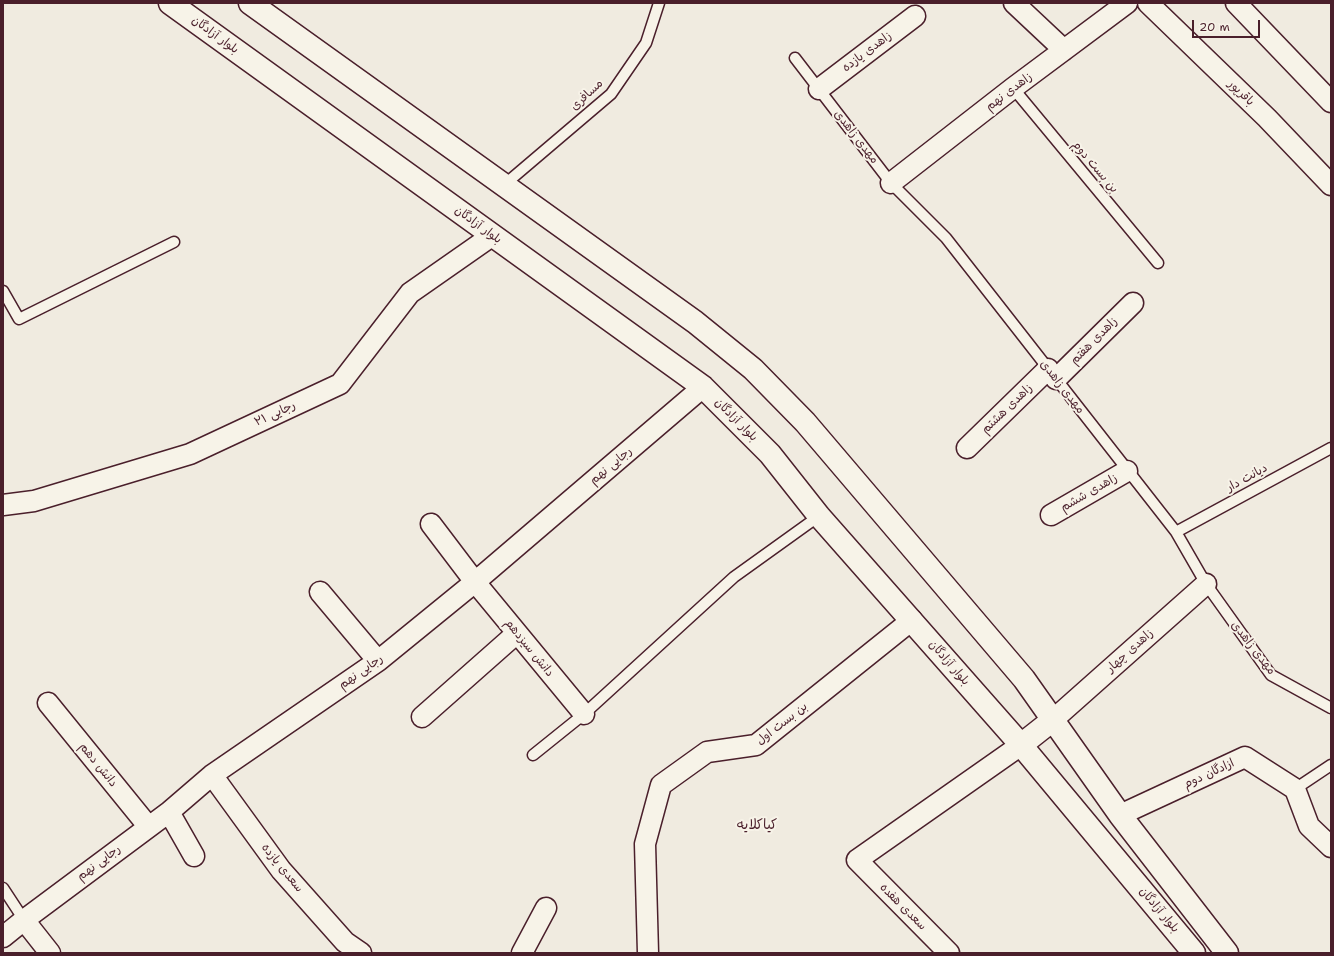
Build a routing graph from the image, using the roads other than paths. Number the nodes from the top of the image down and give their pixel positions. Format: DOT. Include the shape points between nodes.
graph roads {
  1 [pos="170,3"];
  2 [pos="250,3"];
  3 [pos="659,3"];
  4 [pos="1014,3"];
  5 [pos="1127,3"];
  6 [pos="1148,3"];
  7 [pos="1236,3"];
  8 [pos="915,16"];
  9 [pos="1064,50"];
  10 [pos="795,58"];
  11 [pos="1013,88"];
  12 [pos="819,89"];
  13 [pos="1331,102"];
  14 [pos="891,183"];
  15 [pos="504,185"];
  16 [pos="1331,185"];
  17 [pos="493,235"];
  18 [pos="174,242"];
  19 [pos="1158,263"];
  20 [pos="3,291"];
  21 [pos="1133,303"];
  22 [pos="1052,374"];
  23 [pos="703,387"];
  24 [pos="967,448"];
  25 [pos="1331,448"];
  26 [pos="1127,472"];
  27 [pos="3,505"];
  28 [pos="1051,515"];
  29 [pos="819,516"];
  30 [pos="430,524"];
  31 [pos="1176,532"];
  32 [pos="475,582"];
  33 [pos="1206,584"];
  34 [pos="320,592"];
  35 [pos="912,620"];
  36 [pos="517,633"];
  37 [pos="378,661"];
  38 [pos="48,703"];
  39 [pos="1331,708"];
  40 [pos="584,714"];
  41 [pos="422,717"];
  42 [pos="1054,719"];
  43 [pos="1021,745"];
  44 [pos="533,755"];
  45 [pos="1331,765"];
  46 [pos="212,775"];
  47 [pos="1295,789"];
  48 [pos="170,812"];
  49 [pos="1120,815"];
  50 [pos="148,826"];
  51 [pos="1331,847"];
  52 [pos="194,856"];
  53 [pos="3,888"];
  54 [pos="546,908"];
  55 [pos="24,920"];
  56 [pos="3,937"];
  57 [pos="340,947"];
  58 [pos="50,953"];
  59 [pos="361,953"];
  60 [pos="522,953"];
  61 [pos="648,953"];
  62 [pos="949,953"];
  63 [pos="1194,953"];
  64 [pos="1227,953"];
  1 -- 17 [label="highway, بلوار آزادگان"];
  2 -- 15 [label="highway"];
  3 -- 15 [label="lane, مسافری" via="646,43 611,94"];
  4 -- 9 [label="street"];
  5 -- 9 [label="street, زاهدی نهم"];
  6 -- 16 [label="street, باقرپور" via="1267,118"];
  7 -- 13 [label="street"];
  8 -- 12 [label="street, زاهدی یازده"];
  9 -- 11 [label="street, زاهدی نهم"];
  10 -- 12 [label="lane, مهدی زاهدی"];
  11 -- 14 [label="street, زاهدی نهم"];
  11 -- 19 [label="lane, بن بست دوم"];
  12 -- 14 [label="lane, مهدی زاهدی"];
  14 -- 22 [label="lane, مهدی زاهدی" via="946,238"];
  15 -- 42 [label="highway" via="696,322 753,369 810,428 1024,679"];
  17 -- 23 [label="highway, بلوار آزادگان"];
  17 -- 27 [label="street, رجایی ۲۱" via="410,292 340,384 190,454 34,501"];
  18 -- 20 [label="lane" via="19,319"];
  21 -- 22 [label="street, زاهدی هفتم"];
  22 -- 24 [label="street, زاهدی هشتم"];
  22 -- 26 [label="lane, مهدی زاهدی"];
  23 -- 29 [label="highway, بلوار آزادگان" via="770,454"];
  23 -- 32 [label="street, رجایی نهم"];
  25 -- 31 [label="lane, دیانت دار"];
  26 -- 28 [label="street, زاهدی ششم"];
  26 -- 31 [label="lane, مهدی زاهدی"];
  29 -- 35 [label="highway, بلوار آزادگان"];
  29 -- 40 [label="lane" via="734,577"];
  30 -- 32 [label="street, دانش سیزدهم"];
  31 -- 33 [label="lane, مهدی زاهدی"];
  32 -- 36 [label="street, دانش سیزدهم"];
  32 -- 37 [label="street, رجایی نهم"];
  33 -- 39 [label="lane, مهدی زاهدی" via="1271,675"];
  33 -- 42 [label="street, زاهدی چهار"];
  34 -- 37 [label="street"];
  35 -- 43 [label="highway, بلوار آزادگان"];
  35 -- 61 [label="street, بن بست اول" via="756,745 707,752 661,785 645,844"];
  36 -- 40 [label="street, دانش سیزدهم"];
  36 -- 41 [label="street"];
  37 -- 46 [label="street, رجایی نهم"];
  38 -- 50 [label="street, دانش دهم"];
  40 -- 44 [label="lane"];
  42 -- 43 [label="highway"];
  42 -- 49 [label="highway"];
  43 -- 62 [label="street, سعدی هفده" via="857,860"];
  43 -- 63 [label="highway, بلوار آزادگان"];
  45 -- 47 [label="lane"];
  46 -- 48 [label="street, رجایی نهم"];
  46 -- 57 [label="street, سعدی یازده"];
  47 -- 49 [label="street, ازادگان دوم" via="1245,757"];
  47 -- 51 [label="street" via="1309,826"];
  48 -- 50 [label="street, رجایی نهم"];
  48 -- 52 [label="street"];
  49 -- 64 [label="highway"];
  50 -- 55 [label="street, رجایی نهم"];
  53 -- 55 [label="lane"];
  54 -- 60 [label="street"];
  55 -- 56 [label="street, رجایی نهم"];
  55 -- 58 [label="street"];
  57 -- 59 [label="street, سعدی یازده"];
}
